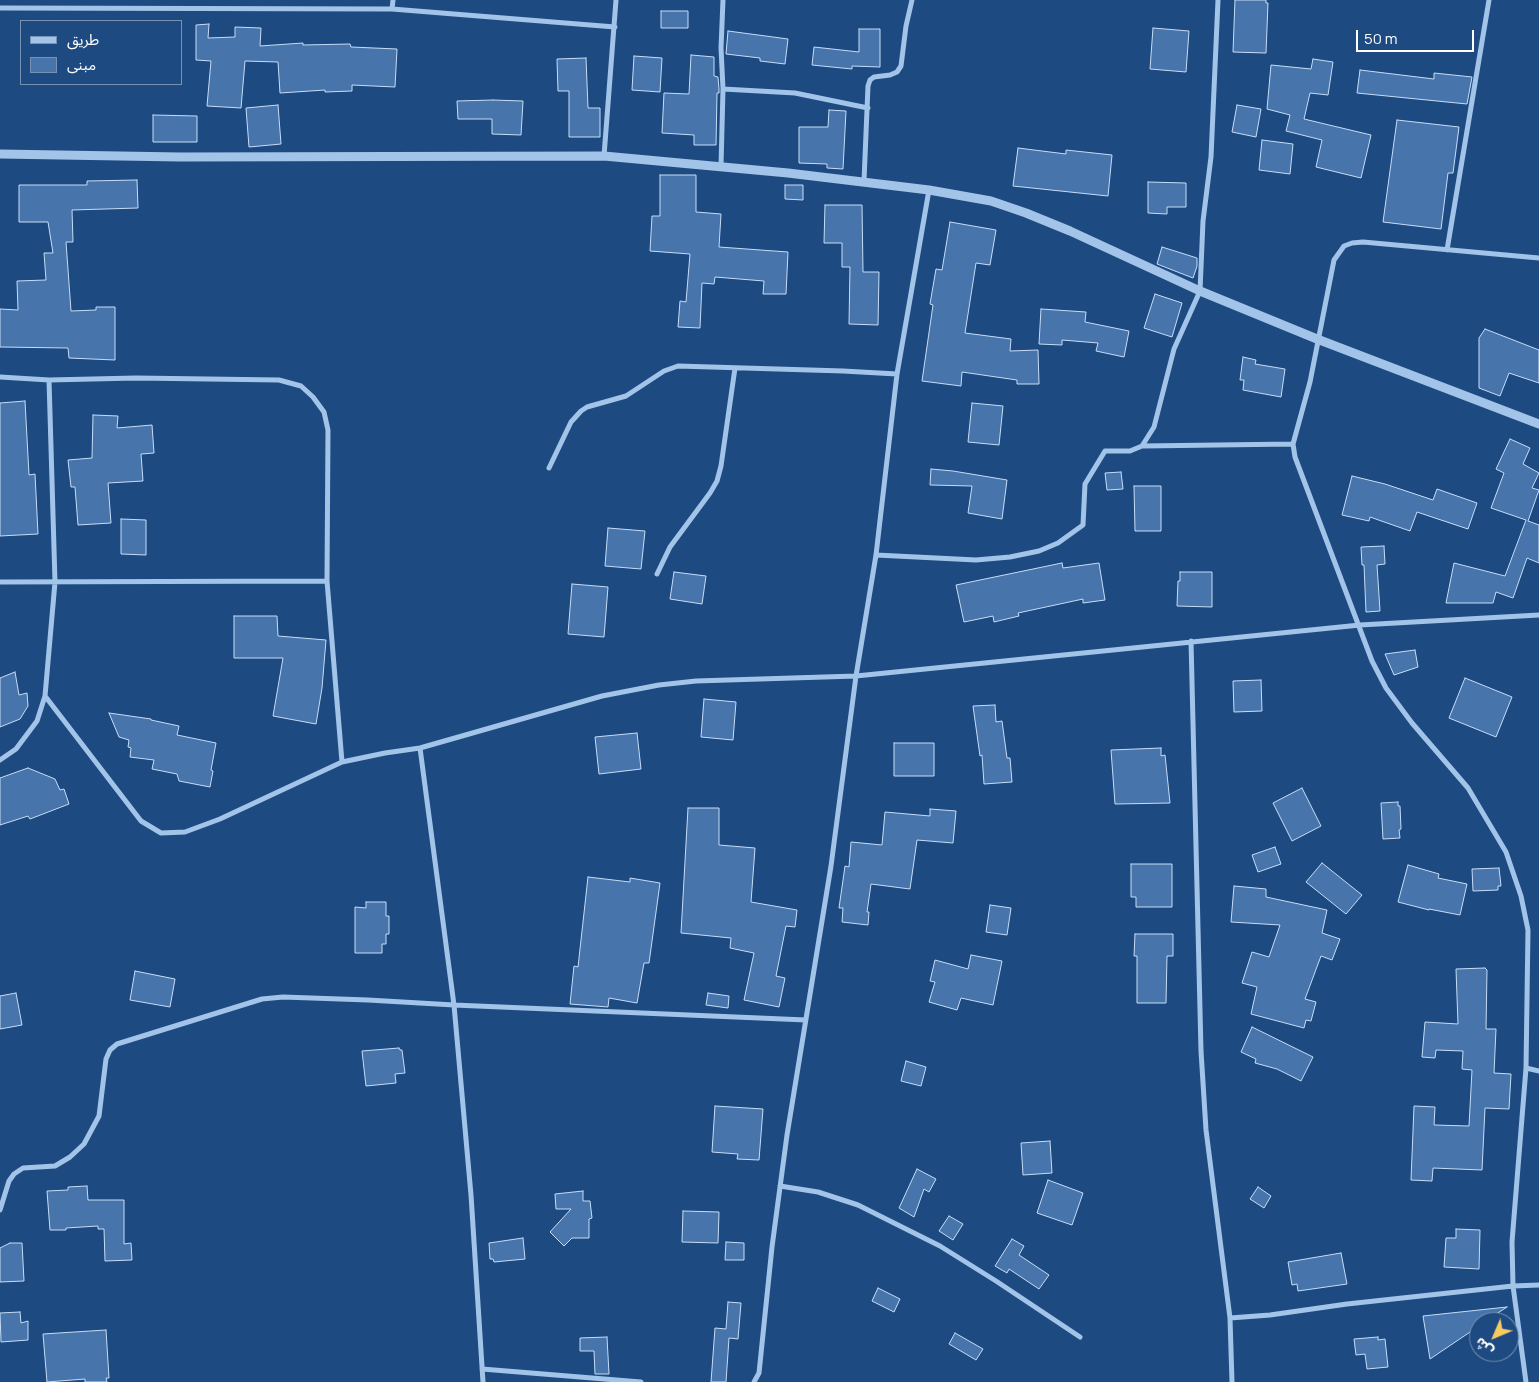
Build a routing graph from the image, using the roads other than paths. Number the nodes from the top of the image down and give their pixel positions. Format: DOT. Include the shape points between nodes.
graph roads {
  1 [pos="393,0"];
  2 [pos="616,0"];
  3 [pos="723,0"];
  4 [pos="912,0"];
  5 [pos="1218,0"];
  6 [pos="1489,0"];
  7 [pos="0,8"];
  8 [pos="392,9"];
  9 [pos="615,27"];
  10 [pos="724,89"];
  11 [pos="868,108"];
  12 [pos="0,154"];
  13 [pos="604,156"];
  14 [pos="721,166"];
  15 [pos="864,181"];
  16 [pos="929,190"];
  17 [pos="1447,250"];
  18 [pos="1539,258"];
  19 [pos="1200,291"];
  20 [pos="1317,340"];
  21 [pos="736,368"];
  22 [pos="897,374"];
  23 [pos="0,377"];
  24 [pos="49,380"];
  25 [pos="1539,424"];
  26 [pos="1293,444"];
  27 [pos="1142,446"];
  28 [pos="549,468"];
  29 [pos="876,554"];
  30 [pos="658,574"];
  31 [pos="327,580"];
  32 [pos="0,582"];
  33 [pos="55,582"];
  34 [pos="1539,615"];
  35 [pos="1360,625"];
  36 [pos="1191,641"];
  37 [pos="856,676"];
  38 [pos="45,696"];
  39 [pos="420,748"];
  40 [pos="0,760"];
  41 [pos="342,762"];
  42 [pos="454,1005"];
  43 [pos="806,1020"];
  44 [pos="1526,1068"];
  45 [pos="1539,1071"];
  46 [pos="780,1186"];
  47 [pos="0,1210"];
  48 [pos="1539,1285"];
  49 [pos="1513,1286"];
  50 [pos="1230,1318"];
  51 [pos="1080,1337"];
  52 [pos="482,1369"];
  53 [pos="758,1373"];
  54 [pos="483,1382"];
  55 [pos="641,1382"];
  56 [pos="754,1382"];
  57 [pos="759,1382"];
  58 [pos="1232,1382"];
  59 [pos="1526,1382"];
  1 -- 8 [label="street"];
  2 -- 9 [label="street"];
  3 -- 10 [label="street" via="721,48"];
  4 -- 11 [label="street" via="901,66 897,72 870,80"];
  5 -- 19 [label="street" via="1211,157 1203,221"];
  6 -- 17 [label="street"];
  7 -- 8 [label="street"];
  8 -- 9 [label="street"];
  9 -- 13 [label="street"];
  10 -- 11 [label="street" via="795,93"];
  10 -- 14 [label="street"];
  11 -- 15 [label="street"];
  12 -- 13 [label="street"];
  13 -- 14 [label="street"];
  14 -- 15 [label="street"];
  15 -- 16 [label="street"];
  16 -- 19 [label="street" via="991,201 1026,213"];
  16 -- 22 [label="street"];
  17 -- 18 [label="street"];
  17 -- 20 [label="street" via="1363,242 1344,246 1334,260"];
  19 -- 20 [label="street"];
  19 -- 27 [label="street" via="1174,349 1154,427"];
  20 -- 25 [label="street"];
  20 -- 26 [label="street" via="1310,382"];
  21 -- 22 [label="street"];
  21 -- 28 [label="street" via="678,366 664,371 626,396 587,407 571,422"];
  21 -- 30 [label="street" via="717,480 670,547"];
  22 -- 29 [label="street"];
  23 -- 24 [label="street"];
  24 -- 31 [label="street" via="280,380 301,386 324,412 328,430"];
  24 -- 33 [label="street"];
  26 -- 27 [label="street"];
  26 -- 35 [label="street" via="1295,457"];
  27 -- 29 [label="street" via="1130,451 1105,451 1085,484 1084,525 1058,543 1039,551 976,560"];
  29 -- 37 [label="street"];
  31 -- 33 [label="street"];
  31 -- 41 [label="street"];
  32 -- 33 [label="street"];
  33 -- 38 [label="street"];
  34 -- 35 [label="street"];
  35 -- 36 [label="street"];
  35 -- 44 [label="street" via="1372,661 1386,688 1468,788 1506,852 1528,930"];
  36 -- 37 [label="street"];
  36 -- 50 [label="street" via="1201,1051 1207,1140"];
  37 -- 39 [label="street" via="696,681 629,690"];
  37 -- 43 [label="street" via="831,866"];
  38 -- 40 [label="street" via="37,721 16,750"];
  38 -- 41 [label="street" via="141,821 161,833 185,832 220,819"];
  39 -- 41 [label="street"];
  39 -- 42 [label="street"];
  42 -- 43 [label="street"];
  42 -- 47 [label="street" via="273,997 117,1044 106,1059 99,1116 84,1144 56,1166 23,1168 14,1174"];
  42 -- 52 [label="street"];
  43 -- 46 [label="street"];
  44 -- 45 [label="street"];
  44 -- 49 [label="street" via="1513,1224"];
  46 -- 51 [label="street" via="818,1192 858,1205 940,1246"];
  46 -- 53 [label="street"];
  48 -- 49 [label="street"];
  49 -- 50 [label="street"];
  49 -- 59 [label="street"];
  50 -- 58 [label="street"];
  52 -- 54 [label="street"];
  52 -- 55 [label="street"];
  53 -- 56 [label="street"];
  53 -- 57 [label="street"];
}
